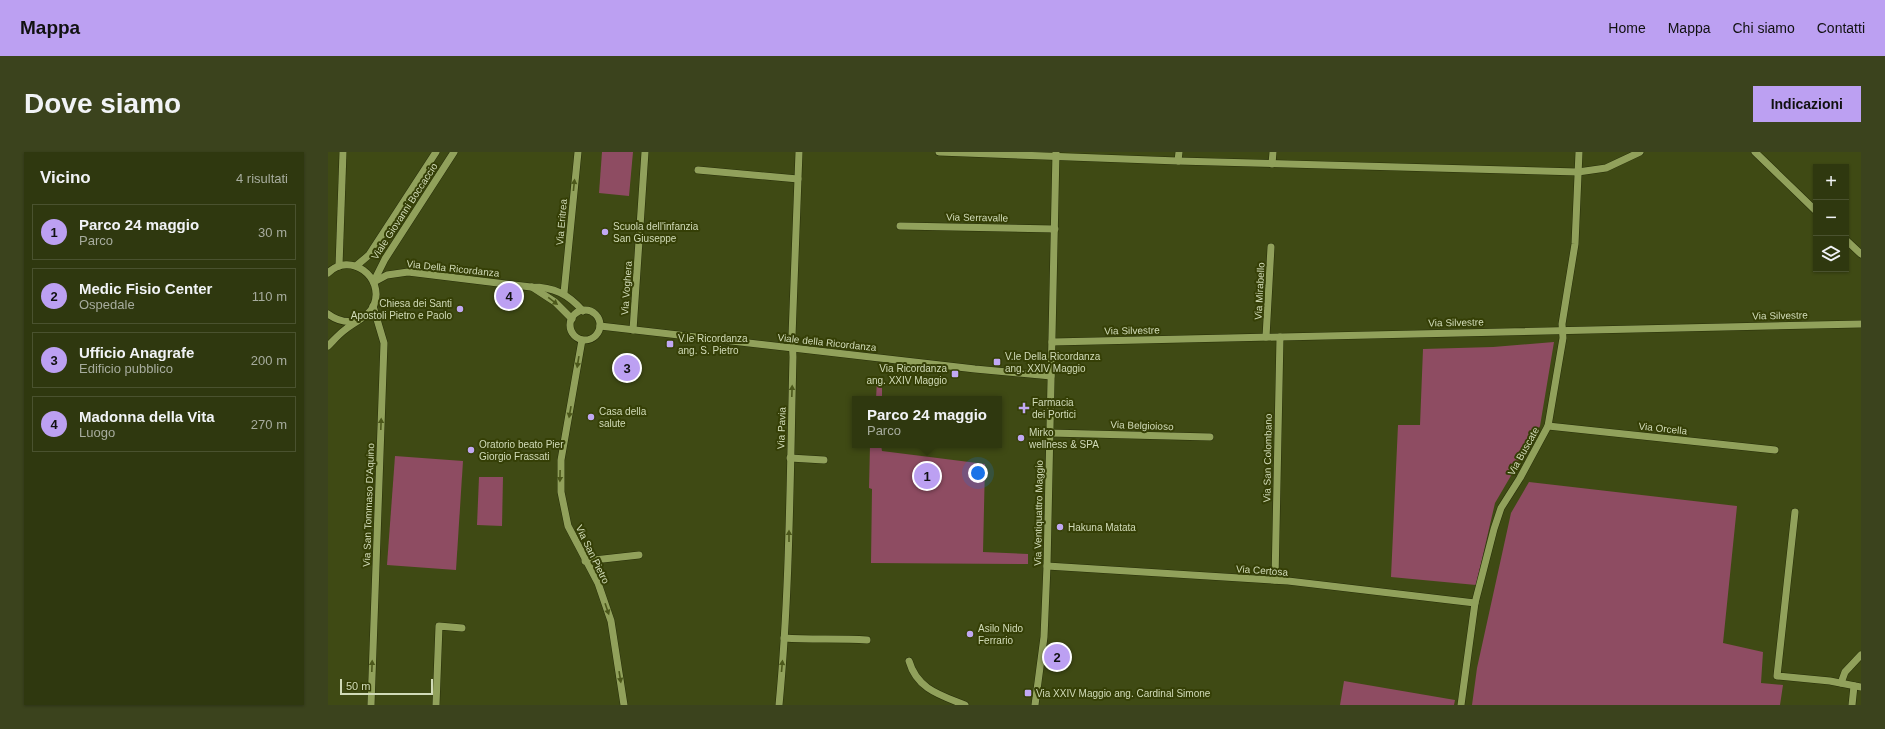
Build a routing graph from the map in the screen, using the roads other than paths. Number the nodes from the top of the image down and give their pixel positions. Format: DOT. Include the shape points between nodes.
graph roads {
  1 [pos="343,152"];
  2 [pos="436,152"];
  3 [pos="454,152"];
  4 [pos="578,152"];
  5 [pos="645,152"];
  6 [pos="799,152"];
  7 [pos="939,152"];
  8 [pos="1179,152"];
  9 [pos="1273,152"];
  10 [pos="1579,152"];
  11 [pos="1640,152"];
  12 [pos="1755,152"];
  13 [pos="1056,154"];
  14 [pos="1178,161"];
  15 [pos="1272,164"];
  16 [pos="698,170"];
  17 [pos="1578,172"];
  18 [pos="798,179"];
  19 [pos="1813,208"];
  20 [pos="900,226"];
  21 [pos="1055,229"];
  22 [pos="1849,243"];
  23 [pos="1271,247"];
  24 [pos="1861,254"];
  25 [pos="339,266"];
  26 [pos="356,266"];
  27 [pos="328,273"];
  28 [pos="374,282"];
  29 [pos="531,287"];
  30 [pos="564,293"];
  31 [pos="373,306"];
  32 [pos="583,311"];
  33 [pos="328,314"];
  34 [pos="572,319"];
  35 [pos="357,321"];
  36 [pos="1861,324"];
  37 [pos="600,326"];
  38 [pos="1562,329"];
  39 [pos="633,330"];
  40 [pos="1266,337"];
  41 [pos="1280,337"];
  42 [pos="582,340"];
  43 [pos="1052,342"];
  44 [pos="328,346"];
  45 [pos="792,348"];
  46 [pos="1051,376"];
  47 [pos="1548,426"];
  48 [pos="1050,433"];
  49 [pos="1210,437"];
  50 [pos="1775,450"];
  51 [pos="790,458"];
  52 [pos="824,460"];
  53 [pos="1794,512"];
  54 [pos="640,555"];
  55 [pos="585,561"];
  56 [pos="1047,566"];
  57 [pos="1275,580"];
  58 [pos="1475,603"];
  59 [pos="462,628"];
  60 [pos="784,638"];
  61 [pos="867,640"];
  62 [pos="1861,655"];
  63 [pos="909,661"];
  64 [pos="1841,683"];
  65 [pos="1858,686"];
  66 [pos="371,705"];
  67 [pos="436,705"];
  68 [pos="624,705"];
  69 [pos="778,705"];
  70 [pos="965,705"];
  71 [pos="1035,705"];
  72 [pos="1461,705"];
  73 [pos="1852,705"];
  1 -- 25 [label="street"];
  2 -- 26 [label="street, Viale Giovanni Boccaccio" via="369,255"];
  3 -- 28 [label="street, Viale Giovanni Boccaccio" via="387,256"];
  30 -- 4 [label="street, Via Eritrea, one-way"];
  5 -- 39 [label="street, Via Voghera"];
  6 -- 18 [label="street, Via Pavia"];
  7 -- 13 [label="street"];
  8 -- 14 [label="street"];
  9 -- 15 [label="street"];
  10 -- 17 [label="street, Via Buscate"];
  11 -- 17 [label="street" via="1606,168"];
  12 -- 19 [label="street"];
  13 -- 14 [label="street"];
  13 -- 21 [label="street, Via Ventiquattro Maggio"];
  14 -- 15 [label="street"];
  15 -- 17 [label="street"];
  16 -- 18 [label="street"];
  17 -- 38 [label="street, Via Buscate" via="1574,251"];
  18 -- 45 [label="street, Via Pavia"];
  20 -- 21 [label="street, Via Serravalle"];
  21 -- 43 [label="street, Via Ventiquattro Maggio"];
  22 -- 24 [label="street"];
  23 -- 40 [label="street, Via Mirabello"];
  25 -- 26 [label="street"];
  25 -- 27 [label="street"];
  26 -- 28 [label="street"];
  28 -- 29 [label="street, Via Della Ricordanza" via="387,275 408,272"];
  28 -- 31 [label="street, Viale Giovanni Boccaccio" via="376,298"];
  29 -- 30 [label="street, Via Della Ricordanza" via="549,288"];
  29 -- 34 [label="street, Via Della Ricordanza, one-way" via="555,302"];
  30 -- 32 [label="street, Via Della Ricordanza"];
  31 -- 35 [label="street"];
  66 -- 31 [label="street, Via San Tommaso D'Aquino, one-way" via="384,343"];
  32 -- 34 [label="street" via="574,315"];
  32 -- 37 [label="street" via="593,313"];
  33 -- 35 [label="street" via="343,322"];
  34 -- 42 [label="street" via="571,330"];
  35 -- 44 [label="street"];
  36 -- 38 [label="street, Via Silvestre"];
  37 -- 39 [label="street, Viale della Ricordanza"];
  37 -- 42 [label="street" via="594,337"];
  38 -- 41 [label="street, Via Silvestre"];
  38 -- 47 [label="street, Via Buscate"];
  39 -- 45 [label="street, Viale della Ricordanza"];
  40 -- 41 [label="street, Via Silvestre"];
  40 -- 43 [label="street, Via Silvestre"];
  41 -- 57 [label="street, Via San Colombano"];
  42 -- 55 [label="street, Via San Pietro, one-way" via="562,456 560,484 566,520"];
  43 -- 46 [label="street, Via Ventiquattro Maggio"];
  45 -- 46 [label="street, Viale della Ricordanza"];
  51 -- 45 [label="street, Via Pavia, one-way"];
  46 -- 48 [label="street, Via Ventiquattro Maggio"];
  47 -- 50 [label="street, Via Orcella"];
  47 -- 58 [label="street, Via Buscate" via="1499,514"];
  48 -- 49 [label="street, Via Belgioioso"];
  48 -- 56 [label="street, Via Ventiquattro Maggio"];
  51 -- 52 [label="street"];
  60 -- 51 [label="street, Via Pavia, one-way" via="789,555"];
  53 -- 64 [label="street" via="1777,676"];
  54 -- 55 [label="street"];
  55 -- 68 [label="street, Via San Pietro, one-way" via="598,583 613,628"];
  56 -- 57 [label="street, Via Certosa"];
  56 -- 71 [label="street, Via Ventiquattro Maggio" via="1044,637"];
  57 -- 58 [label="street, Via Certosa"];
  58 -- 72 [label="street, Via Buscate"];
  59 -- 67 [label="street" via="439,626"];
  60 -- 61 [label="street"];
  69 -- 60 [label="street, Via Pavia, one-way"];
  62 -- 64 [label="street" via="1845,672"];
  63 -- 70 [label="street" via="912,673 926,687"];
  64 -- 65 [label="street"];
  65 -- 73 [label="street"];
}
